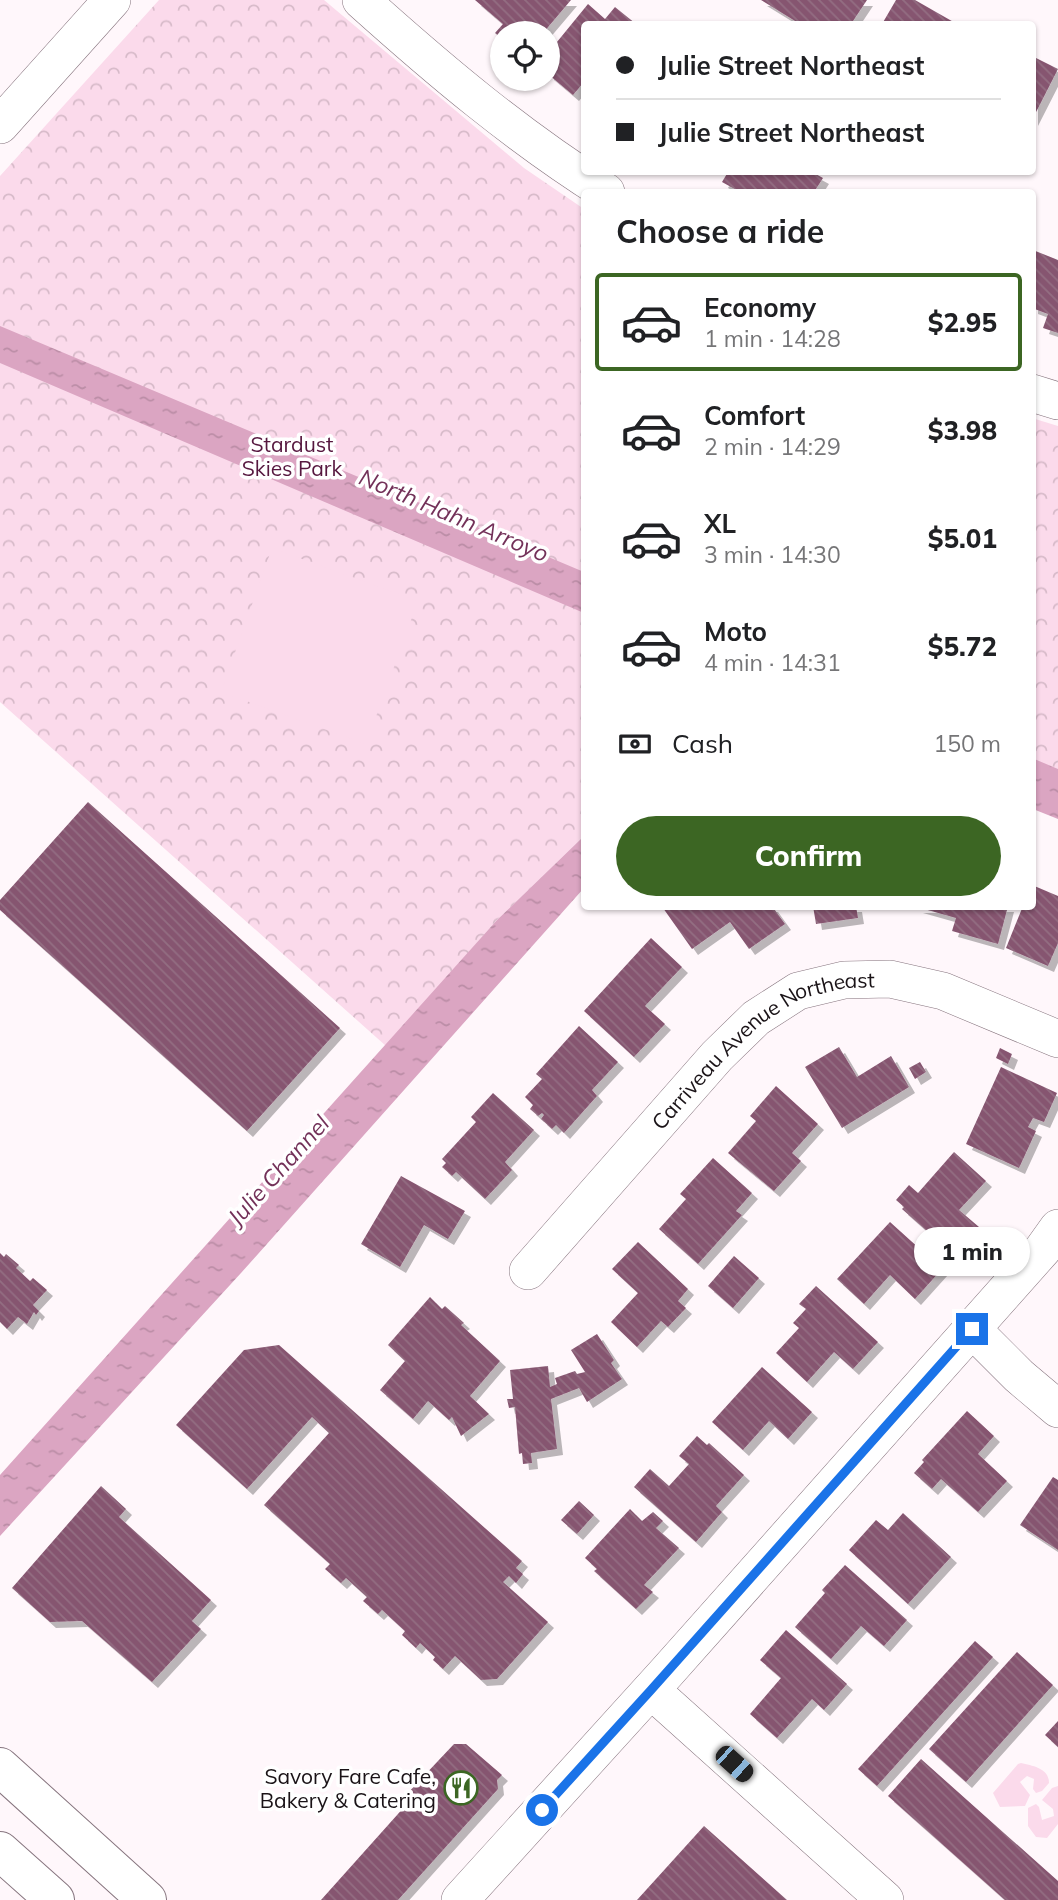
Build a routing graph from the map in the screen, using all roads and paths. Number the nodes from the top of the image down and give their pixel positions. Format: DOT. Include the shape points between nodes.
graph roads {
  1 [pos="112,0"];
  2 [pos="361,0"];
  3 [pos="0,125"];
  4 [pos="601,189"];
  5 [pos="1036,394"];
  6 [pos="1058,401"];
  7 [pos="1058,1039"];
  8 [pos="1058,1228"];
  9 [pos="528,1271"];
  10 [pos="972,1329"];
  11 [pos="1058,1409"];
  12 [pos="651,1690"];
  13 [pos="0,1768"];
  14 [pos="0,1851"];
  15 [pos="55,1900"];
  16 [pos="147,1900"];
  17 [pos="460,1900"];
  18 [pos="885,1900"];
  1 -- 3 [label="street"];
  2 -- 4 [label="street" via="470,96"];
  5 -- 6 [label="street"];
  7 -- 9 [label="street, Carriveau Avenue Northeast" via="943,990 890,979 844,980 799,991 756,1018 717,1056"];
  8 -- 10 [label="street"];
  10 -- 11 [label="street"];
  10 -- 12 [label="street"];
  12 -- 17 [label="street"];
  12 -- 18 [label="street"];
  13 -- 16 [label="main road"];
  14 -- 15 [label="main road"];
}
